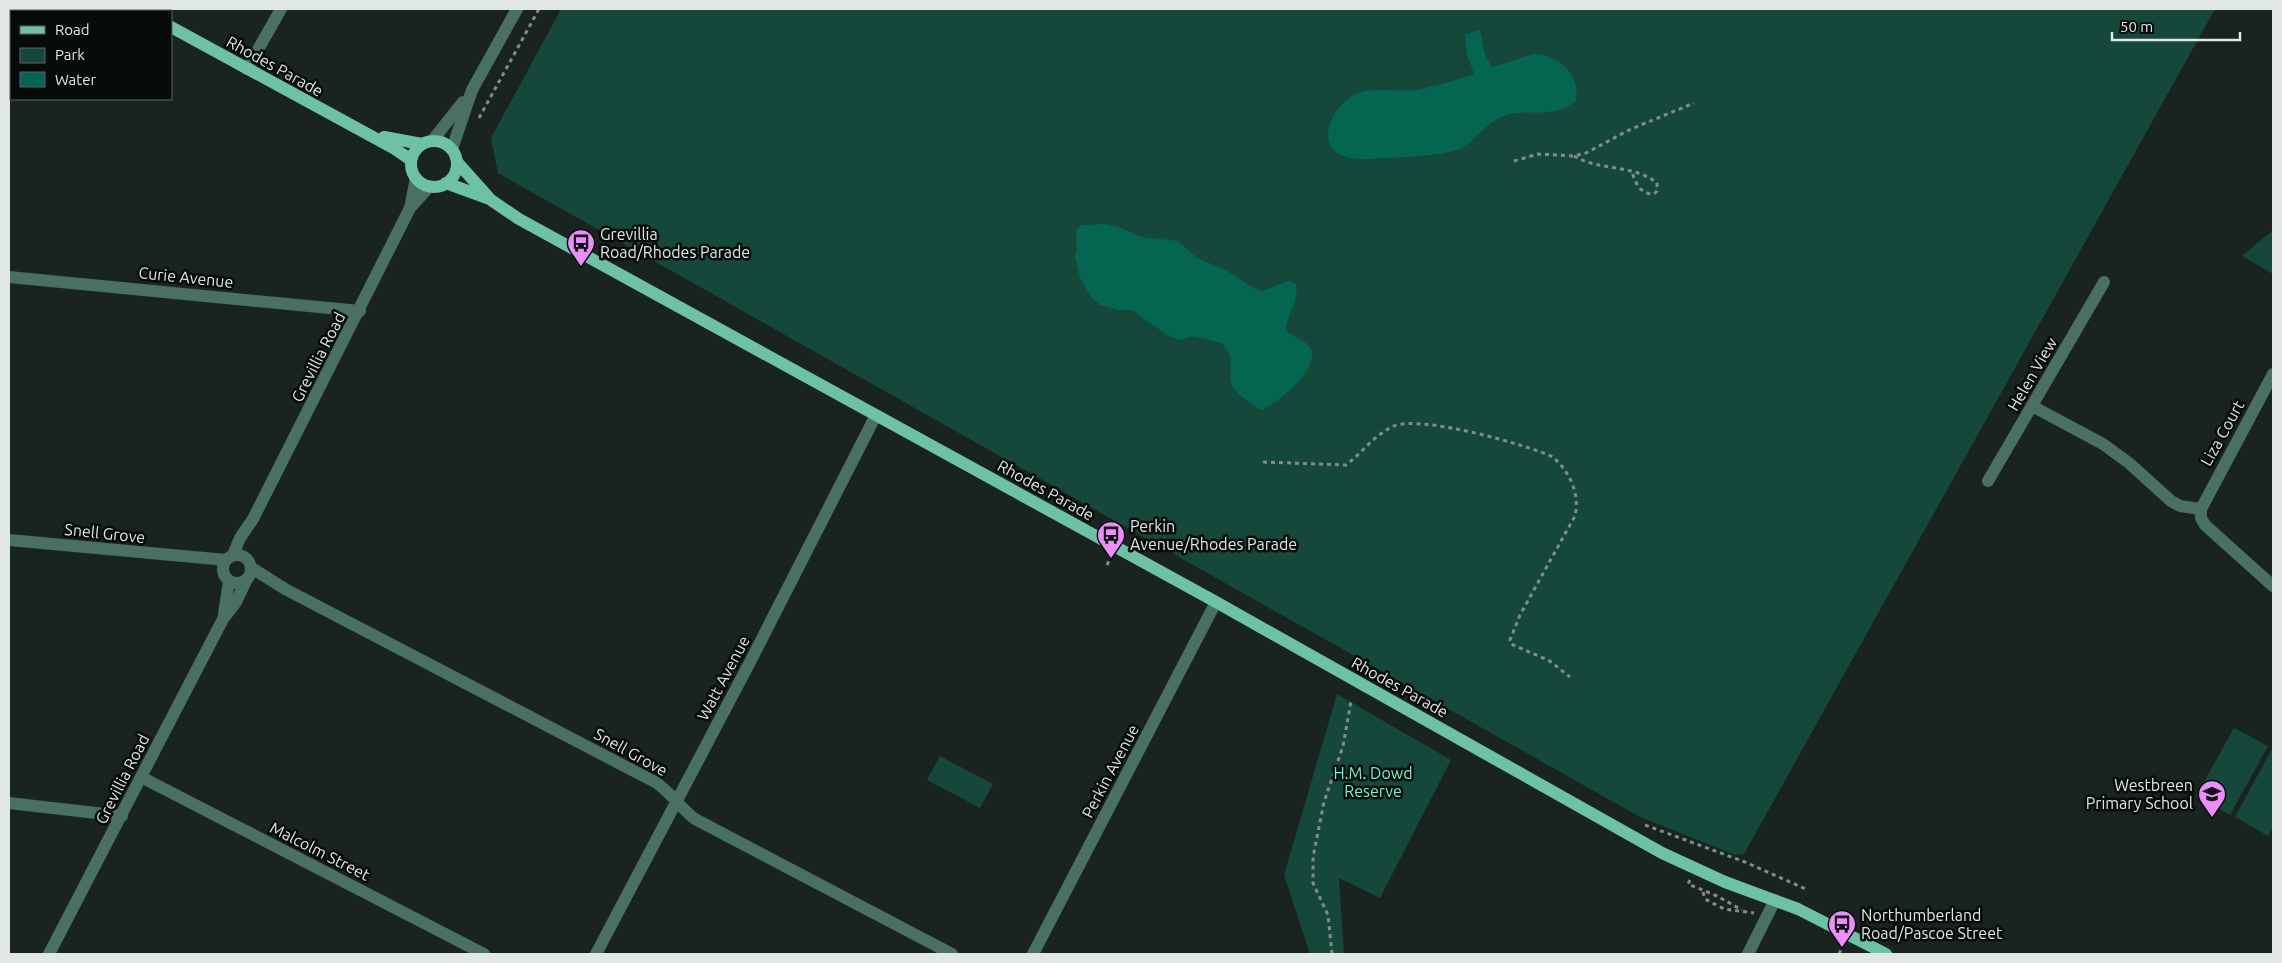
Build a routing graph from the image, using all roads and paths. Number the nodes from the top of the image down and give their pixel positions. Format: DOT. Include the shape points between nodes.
graph roads {
  1 [pos="281,9"];
  2 [pos="517,9"];
  3 [pos="539,9"];
  4 [pos="172,28"];
  5 [pos="247,69"];
  6 [pos="472,90"];
  7 [pos="1694,103"];
  8 [pos="475,126"];
  9 [pos="364,132"];
  10 [pos="427,142"];
  11 [pos="452,149"];
  12 [pos="1574,156"];
  13 [pos="411,160"];
  14 [pos="1514,161"];
  15 [pos="457,162"];
  16 [pos="1632,172"];
  17 [pos="416,178"];
  18 [pos="446,183"];
  19 [pos="430,186"];
  20 [pos="491,200"];
  21 [pos="410,208"];
  22 [pos="9,276"];
  23 [pos="2104,282"];
  24 [pos="360,310"];
  25 [pos="2273,374"];
  26 [pos="2032,406"];
  27 [pos="876,415"];
  28 [pos="1263,462"];
  29 [pos="1988,481"];
  30 [pos="2201,509"];
  31 [pos="9,540"];
  32 [pos="1111,559"];
  33 [pos="231,565"];
  34 [pos="1107,565"];
  35 [pos="249,575"];
  36 [pos="2273,586"];
  37 [pos="1216,602"];
  38 [pos="223,619"];
  39 [pos="1570,677"];
  40 [pos="1351,701"];
  41 [pos="142,777"];
  42 [pos="676,801"];
  43 [pos="9,803"];
  44 [pos="122,816"];
  45 [pos="1641,823"];
  46 [pos="1808,890"];
  47 [pos="1702,892"];
  48 [pos="1775,900"];
  49 [pos="1842,948"];
  50 [pos="49,954"];
  51 [pos="484,954"];
  52 [pos="596,954"];
  53 [pos="952,954"];
  54 [pos="1033,954"];
  55 [pos="1332,954"];
  56 [pos="1748,954"];
  57 [pos="1839,954"];
  58 [pos="1886,954"];
  1 -- 5 [label="street"];
  2 -- 6 [label="street"];
  3 -- 8 [label="path"];
  4 -- 5 [label="main road, Rhodes Parade"];
  5 -- 9 [label="main road, Rhodes Parade"];
  6 -- 10 [label="street"];
  6 -- 11 [label="street"];
  7 -- 12 [label="path"];
  9 -- 10 [label="main road, Rhodes Parade" via="397,141"];
  9 -- 13 [label="main road, Rhodes Parade"];
  10 -- 11 [label="main road" via="446,144"];
  10 -- 13 [label="main road"];
  11 -- 15 [label="main road"];
  12 -- 14 [label="path" via="1538,154"];
  12 -- 16 [label="path" via="1586,163"];
  13 -- 17 [label="main road"];
  15 -- 18 [label="main road" via="454,174"];
  15 -- 20 [label="main road, Rhodes Parade"];
  16 -- 16 [label="path" via="1657,183 1657,191 1654,194 1642,191"];
  17 -- 19 [label="main road"];
  17 -- 21 [label="street, Grevillia Road"];
  18 -- 19 [label="main road"];
  18 -- 20 [label="main road, Rhodes Parade"];
  19 -- 21 [label="street, Grevillia Road"];
  20 -- 27 [label="main road, Rhodes Parade" via="519,219"];
  21 -- 24 [label="street, Grevillia Road"];
  22 -- 24 [label="street, Curie Avenue"];
  23 -- 26 [label="street, Helen View"];
  24 -- 33 [label="street, Grevillia Road"];
  25 -- 30 [label="street, Liza Court"];
  26 -- 29 [label="street, Helen View"];
  26 -- 30 [label="street" via="2130,463 2171,501 2180,506"];
  27 -- 37 [label="main road, Rhodes Parade"];
  27 -- 42 [label="street, Watt Avenue"];
  28 -- 39 [label="path" via="1346,465 1392,427 1410,423 1496,439 1553,457 1570,478 1576,495 1575,516 1520,615 1510,640 1511,644 1550,661"];
  30 -- 36 [label="street" via="2205,525"];
  31 -- 33 [label="street, Snell Grove"];
  32 -- 34 [label="path"];
  33 -- 35 [label="street"];
  33 -- 35 [label="street, Snell Grove" via="237,583"];
  33 -- 38 [label="street, Grevillia Road"];
  35 -- 38 [label="street, Grevillia Road" via="236,602"];
  35 -- 42 [label="street, Snell Grove" via="285,589 655,782"];
  37 -- 48 [label="main road, Rhodes Parade" via="1662,853 1725,882"];
  37 -- 54 [label="street, Perkin Avenue"];
  38 -- 41 [label="street, Grevillia Road"];
  40 -- 55 [label="path" via="1343,746 1324,802 1313,857 1313,883 1328,915"];
  41 -- 44 [label="street, Grevillia Road"];
  41 -- 51 [label="street, Malcolm Street"];
  42 -- 52 [label="street, Watt Avenue"];
  42 -- 53 [label="street, Snell Grove" via="695,819"];
  43 -- 44 [label="street"];
  44 -- 50 [label="street, Grevillia Road"];
  45 -- 46 [label="path" via="1745,862"];
  47 -- 47 [label="path" via="1717,896 1742,910 1724,909 1705,899"];
  48 -- 56 [label="street"];
  48 -- 58 [label="main road, Rhodes Parade"];
  49 -- 57 [label="path"];
}
